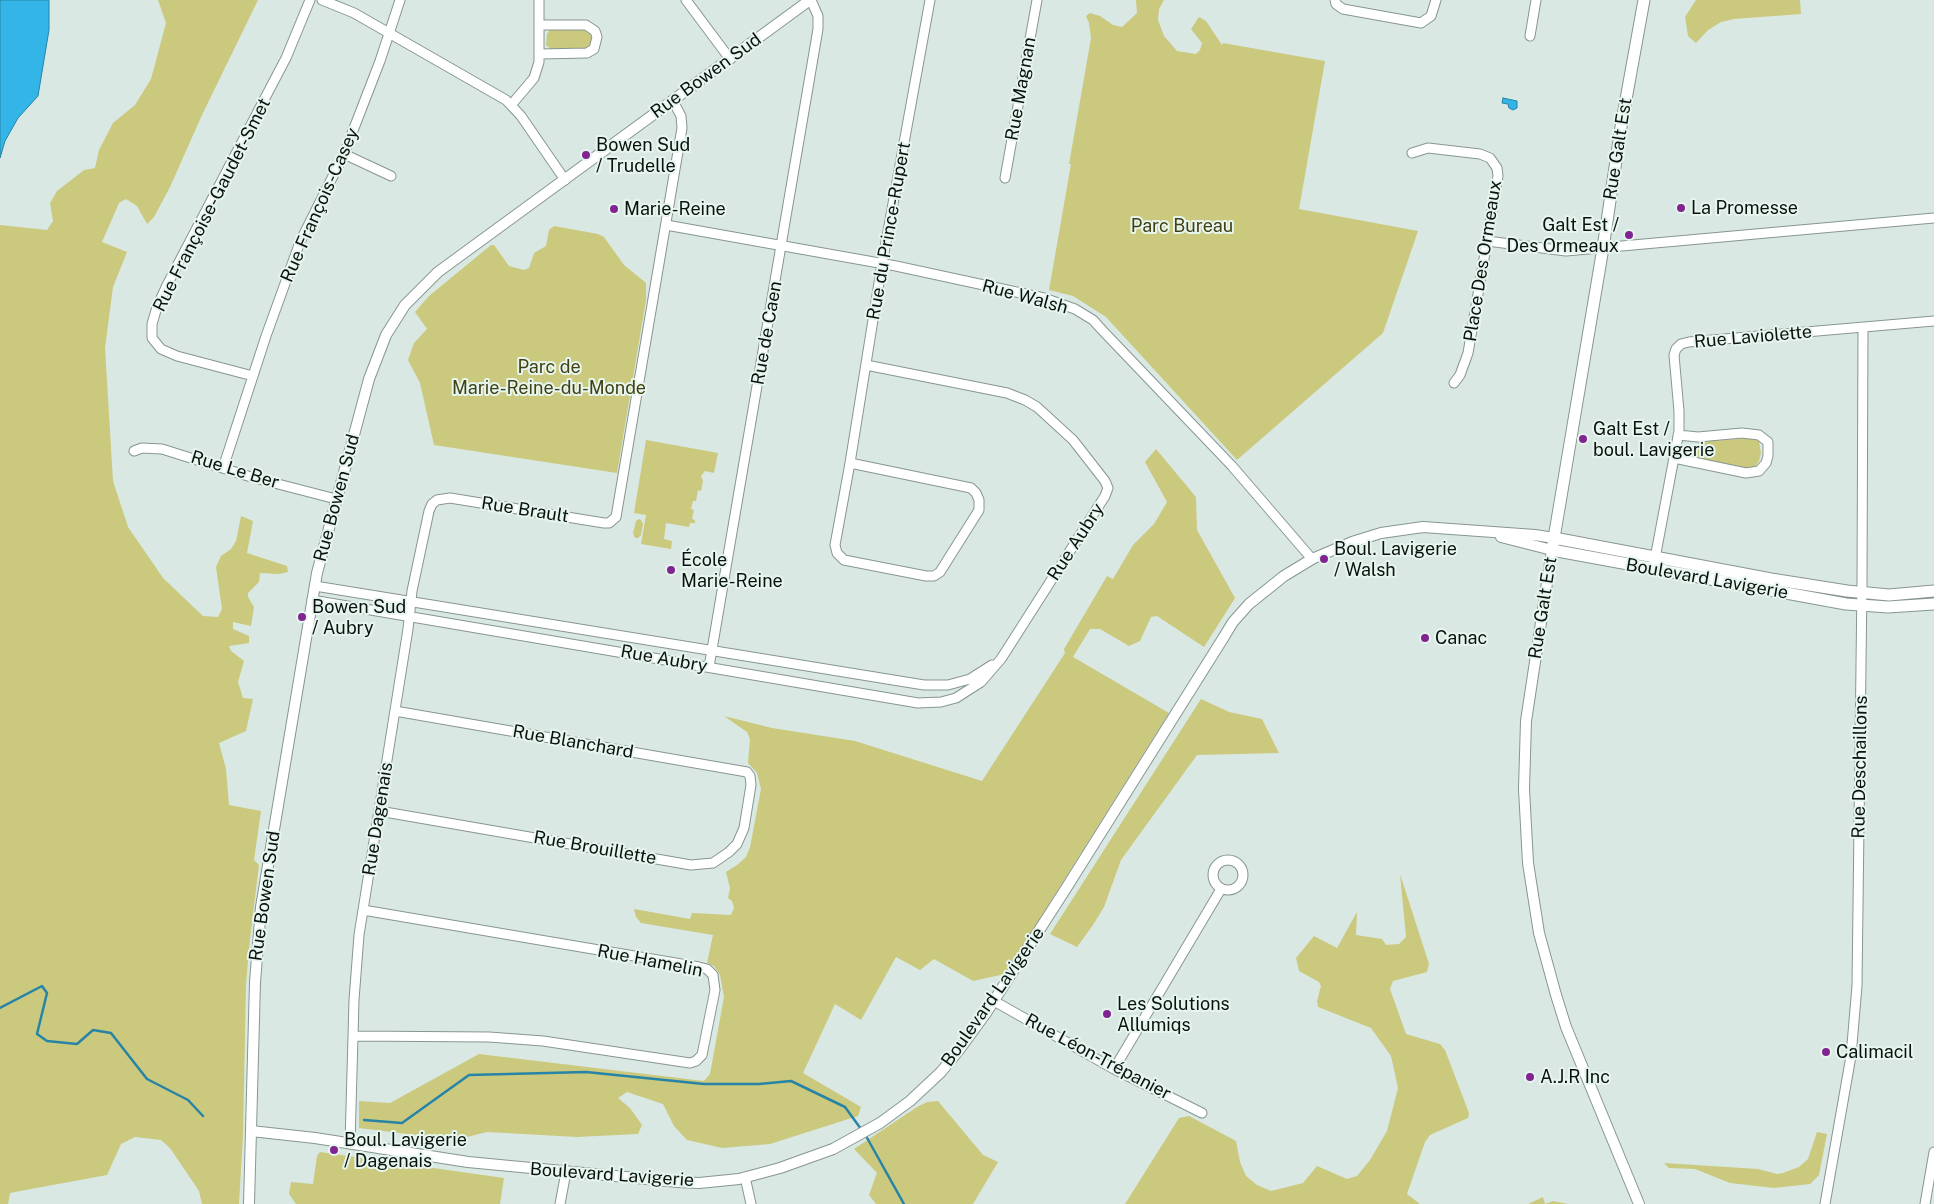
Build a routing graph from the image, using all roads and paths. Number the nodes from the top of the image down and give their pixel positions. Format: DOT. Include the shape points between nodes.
graph roads {
  1 [pos="310,0"];
  2 [pos="322,0"];
  3 [pos="400,0"];
  4 [pos="539,0"];
  5 [pos="686,0"];
  6 [pos="810,0"];
  7 [pos="930,0"];
  8 [pos="1037,0"];
  9 [pos="1436,0"];
  10 [pos="1536,0"];
  11 [pos="1644,0"];
  12 [pos="1335,2"];
  13 [pos="540,25"];
  14 [pos="390,33"];
  15 [pos="1530,36"];
  16 [pos="540,54"];
  17 [pos="730,60"];
  18 [pos="673,101"];
  19 [pos="512,104"];
  20 [pos="1412,153"];
  21 [pos="344,154"];
  22 [pos="391,176"];
  23 [pos="1005,178"];
  24 [pos="565,180"];
  25 [pos="1934,218"];
  26 [pos="666,225"];
  27 [pos="1487,241"];
  28 [pos="782,245"];
  29 [pos="1603,248"];
  30 [pos="882,264"];
  31 [pos="1934,321"];
  32 [pos="1863,328"];
  33 [pos="866,365"];
  34 [pos="253,376"];
  35 [pos="1454,383"];
  36 [pos="1678,435"];
  37 [pos="134,451"];
  38 [pos="1674,458"];
  39 [pos="850,463"];
  40 [pos="223,468"];
  41 [pos="336,499"];
  42 [pos="437,500"];
  43 [pos="1553,544"];
  44 [pos="1312,559"];
  45 [pos="1654,563"];
  46 [pos="315,586"];
  47 [pos="1934,591"];
  48 [pos="1862,593"];
  49 [pos="312,600"];
  50 [pos="411,603"];
  51 [pos="1934,604"];
  52 [pos="1861,606"];
  53 [pos="410,616"];
  54 [pos="712,651"];
  55 [pos="1001,659"];
  56 [pos="709,667"];
  57 [pos="395,711"];
  58 [pos="750,776"];
  59 [pos="379,811"];
  60 [pos="1221,889"];
  61 [pos="363,910"];
  62 [pos="994,1001"];
  63 [pos="353,1036"];
  64 [pos="1114,1069"];
  65 [pos="1202,1113"];
  66 [pos="251,1130"];
  67 [pos="350,1144"];
  68 [pos="1934,1152"];
  69 [pos="566,1172"];
  70 [pos="745,1177"];
  71 [pos="250,1204"];
  72 [pos="560,1204"];
  73 [pos="751,1204"];
  74 [pos="1639,1204"];
  75 [pos="1825,1204"];
  76 [pos="1925,1204"];
  1 -- 34 [label="street, Rue Françoise-Gaudet-Smet" via="294,43 164,292 152,324 152,338 161,349"];
  2 -- 14 [label="street"];
  3 -- 14 [label="street, Rue François-Casey"];
  4 -- 13 [label="street"];
  5 -- 17 [label="street"];
  6 -- 17 [label="street, Rue Bowen Sud"];
  6 -- 28 [label="street, Rue de Caen" via="818,16 818,29"];
  7 -- 30 [label="street, Rue du Prince-Rupert"];
  8 -- 23 [label="street, Rue Magnan"];
  9 -- 12 [label="street" via="1427,21 1416,22 1343,9"];
  10 -- 15 [label="street"];
  11 -- 29 [label="main road, Rue Galt Est"];
  13 -- 16 [label="street"];
  13 -- 16 [label="street" via="586,25 595,31 597,37 596,45 587,53"];
  14 -- 19 [label="street"];
  14 -- 21 [label="street, Rue François-Casey"];
  16 -- 19 [label="street" via="534,78"];
  17 -- 18 [label="street, Rue Bowen Sud"];
  18 -- 24 [label="street, Rue Bowen Sud"];
  18 -- 26 [label="street" via="681,116 682,128"];
  19 -- 24 [label="street"];
  20 -- 27 [label="street, Place Des Ormeaux" via="1428,148 1484,155 1495,164 1498,176"];
  21 -- 22 [label="street"];
  21 -- 34 [label="street, Rue François-Casey" via="300,242"];
  24 -- 41 [label="street, Rue Bowen Sud" via="438,272 395,318 369,379"];
  25 -- 29 [label="street"];
  26 -- 28 [label="street, Rue Walsh"];
  26 -- 42 [label="street, Rue Brault" via="620,503 613,520 598,522 450,498"];
  27 -- 29 [label="street" via="1554,251"];
  27 -- 35 [label="street, Place Des Ormeaux" via="1468,353"];
  28 -- 30 [label="street, Rue Walsh"];
  28 -- 54 [label="street, Rue de Caen"];
  29 -- 43 [label="main road, Rue Galt Est"];
  30 -- 33 [label="street, Rue du Prince-Rupert"];
  30 -- 44 [label="street, Rue Walsh" via="1044,298 1083,314 1232,466"];
  31 -- 32 [label="street, Rue Laviolette"];
  32 -- 36 [label="street, Rue Laviolette" via="1681,344 1674,355"];
  32 -- 48 [label="street, Rue Deschaillons"];
  33 -- 39 [label="street, Rue du Prince-Rupert"];
  33 -- 55 [label="street, Rue Aubry" via="1007,393 1025,400 1073,440 1106,481 1106,496"];
  34 -- 40 [label="street, Rue François-Casey"];
  36 -- 38 [label="street, Rue Laviolette"];
  36 -- 38 [label="street" via="1759,435 1768,442 1768,456 1759,471 1746,474"];
  37 -- 40 [label="street, Rue Le Ber" via="162,448"];
  38 -- 45 [label="street, Rue Laviolette"];
  39 -- 39 [label="street, Rue du Prince-Rupert" via="835,545 837,553 844,560 926,576 940,572 979,510 976,493 971,488"];
  40 -- 41 [label="street, Rue Le Ber"];
  41 -- 46 [label="street, Rue Bowen Sud"];
  42 -- 50 [label="street, Rue Dagenais" via="429,511"];
  43 -- 44 [label="street, Boulevard Lavigerie" via="1533,546 1483,532 1423,527 1381,533"];
  43 -- 45 [label="main road, Boulevard Lavigerie"];
  43 -- 74 [label="street, Rue Galt Est" via="1526,721 1524,789 1528,863 1539,933 1558,1003"];
  44 -- 62 [label="street, Boulevard Lavigerie" via="1272,585 1233,622"];
  45 -- 48 [label="main road, Boulevard Lavigerie"];
  45 -- 52 [label="main road, Boulevard Lavigerie"];
  46 -- 49 [label="street, Rue Bowen Sud"];
  46 -- 50 [label="street, Rue Aubry"];
  47 -- 48 [label="main road, Boulevard Lavigerie"];
  48 -- 52 [label="street, Rue Deschaillons"];
  49 -- 53 [label="street, Rue Aubry"];
  49 -- 66 [label="street, Rue Bowen Sud" via="261,907 254,982"];
  50 -- 53 [label="street, Rue Dagenais"];
  50 -- 54 [label="street, Rue Aubry"];
  51 -- 52 [label="main road, Boulevard Lavigerie"];
  52 -- 75 [label="street, Rue Deschaillons" via="1855,1012 1851,1056"];
  53 -- 56 [label="street, Rue Aubry"];
  53 -- 57 [label="street, Rue Dagenais"];
  54 -- 55 [label="street, Rue Aubry" via="924,685 948,685 970,679"];
  54 -- 56 [label="street, Rue de Caen"];
  55 -- 56 [label="street, Rue Aubry" via="981,682 956,698 918,703"];
  57 -- 58 [label="street, Rue Blanchard" via="746,772"];
  57 -- 59 [label="street, Rue Dagenais"];
  58 -- 59 [label="street, Rue Brouillette" via="750,793 741,836 730,852 713,863 691,865"];
  59 -- 61 [label="street, Rue Dagenais"];
  60 -- 64 [label="street"];
  61 -- 63 [label="street, Rue Dagenais"];
  61 -- 63 [label="street, Rue Hamelin" via="699,967 713,975 715,990 702,1055 690,1063 542,1041 489,1037"];
  62 -- 64 [label="street, Rue Léon-Trépanier"];
  62 -- 70 [label="street, Boulevard Lavigerie" via="941,1072 887,1118 833,1149"];
  63 -- 67 [label="street, Rue Dagenais"];
  64 -- 65 [label="street, Rue Léon-Trépanier"];
  66 -- 67 [label="street, Boulevard Lavigerie"];
  66 -- 71 [label="street, Rue Bowen Sud"];
  67 -- 69 [label="street, Boulevard Lavigerie" via="468,1162"];
  68 -- 76 [label="street"];
  69 -- 70 [label="street, Boulevard Lavigerie" via="678,1182"];
  69 -- 72 [label="street"];
  70 -- 73 [label="street"];
}
